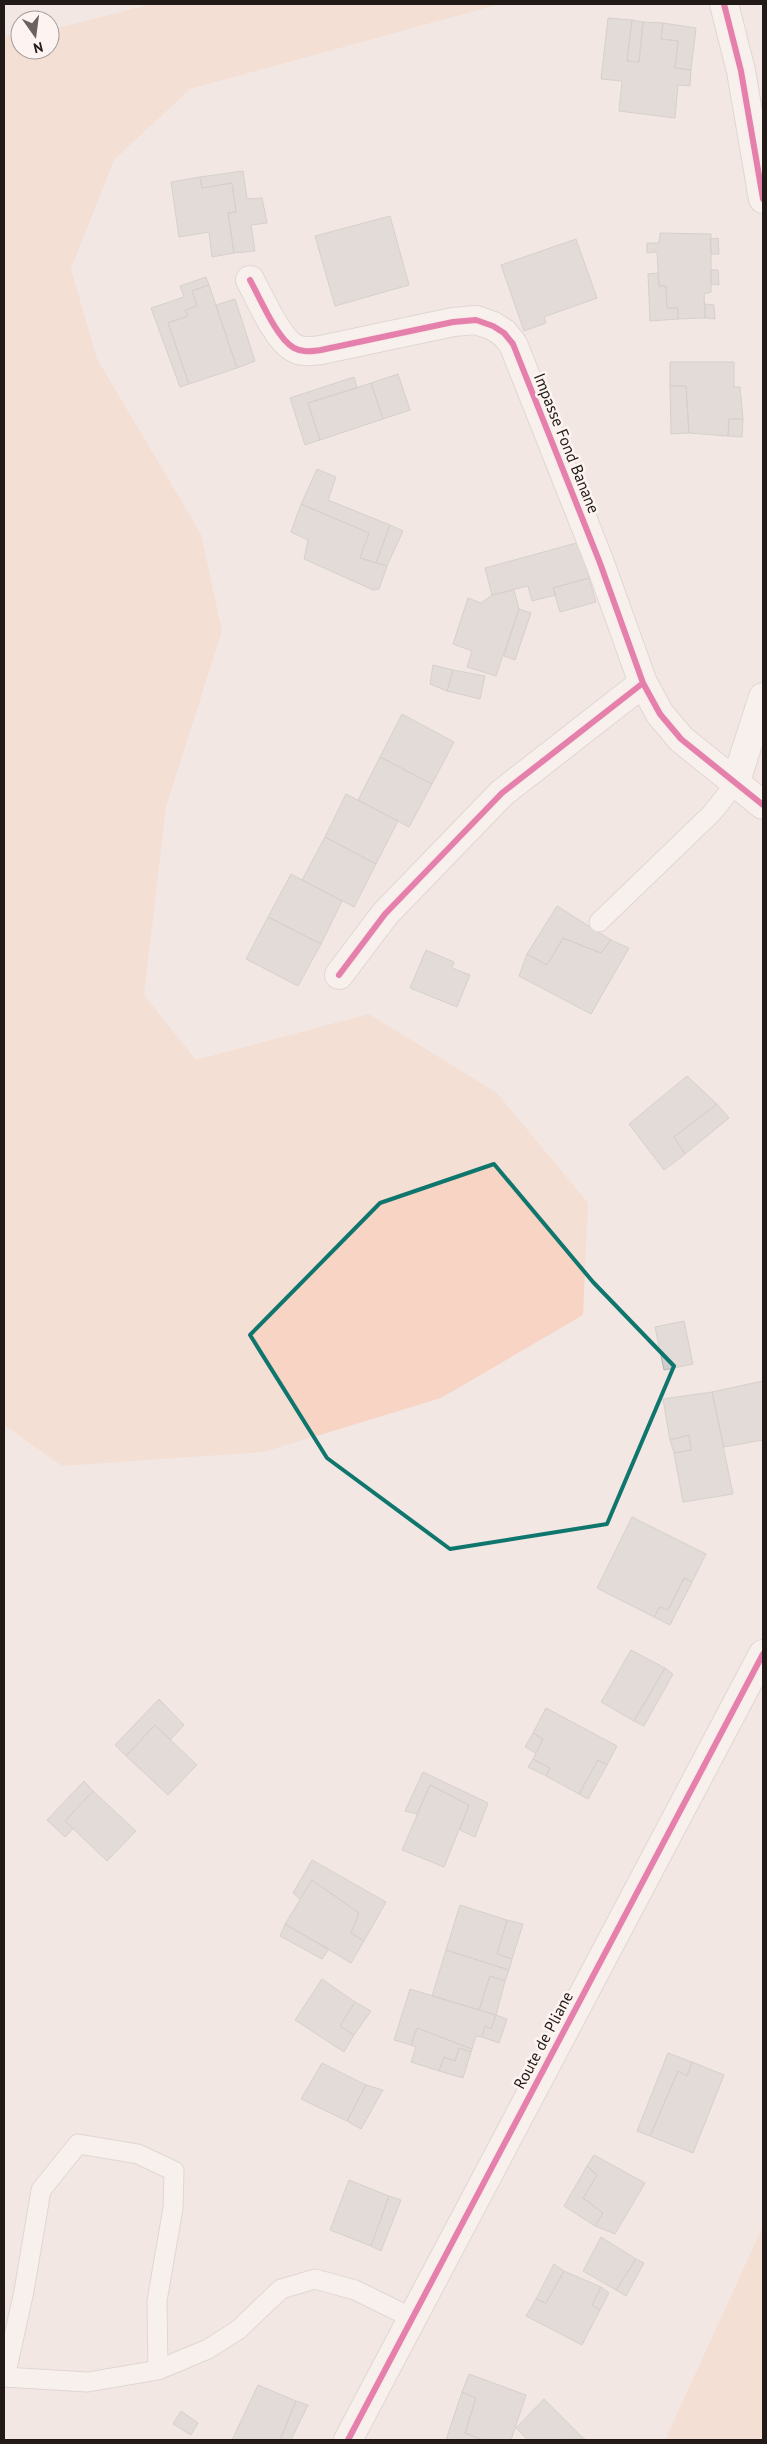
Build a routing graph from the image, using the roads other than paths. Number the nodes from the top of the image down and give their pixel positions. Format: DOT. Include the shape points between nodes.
graph roads {
  1 [pos="724,4"];
  2 [pos="763,199"];
  3 [pos="250,280"];
  4 [pos="643,683"];
  5 [pos="763,697"];
  6 [pos="735,784"];
  7 [pos="763,805"];
  8 [pos="599,922"];
  9 [pos="339,975"];
  10 [pos="763,1654"];
  11 [pos="412,2318"];
  12 [pos="158,2370"];
  13 [pos="4,2377"];
  14 [pos="348,2440"];
  1 -- 2 [label="street" via="741,71"];
  3 -- 4 [label="street, Impasse Fond Banane" via="285,342 296,350 321,350 476,320 504,333 517,353 600,563"];
  4 -- 6 [label="street, Impasse Fond Banane" via="660,714 681,739"];
  4 -- 9 [label="street" via="502,793 385,914"];
  5 -- 6 [label="street"];
  6 -- 7 [label="street, Impasse Fond Banane"];
  6 -- 8 [label="lane" via="712,813"];
  10 -- 11 [label="street, Route de Pliane"];
  11 -- 12 [label="lane" via="355,2290 315,2279 282,2289 238,2330 208,2349"];
  11 -- 14 [label="street, Route de Pliane"];
  12 -- 13 [label="lane" via="88,2382"];
  12 -- 13 [label="lane" via="157,2301 173,2208 174,2171 138,2154 78,2144 41,2190 24,2291"];
}
